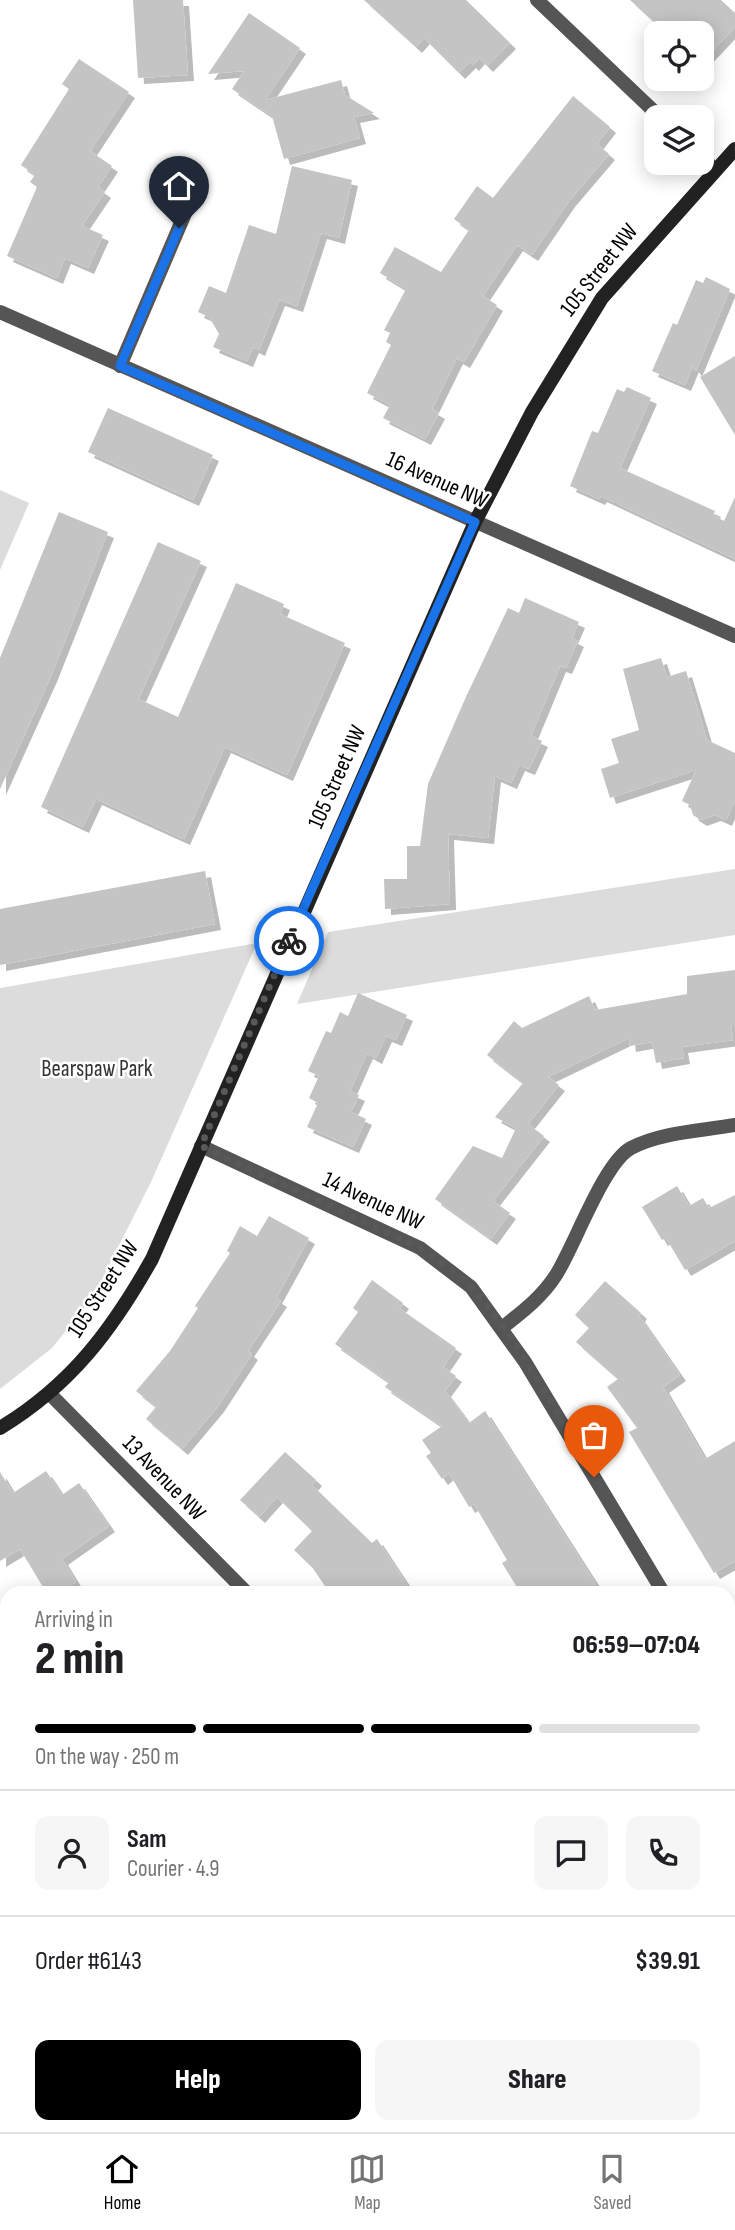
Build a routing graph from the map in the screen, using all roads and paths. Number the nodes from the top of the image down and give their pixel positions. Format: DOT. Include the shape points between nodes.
graph roads {
  1 [pos="537,0"];
  2 [pos="647,105"];
  3 [pos="735,149"];
  4 [pos="715,170"];
  5 [pos="198,183"];
  6 [pos="0,312"];
  7 [pos="120,366"];
  8 [pos="475,522"];
  9 [pos="735,636"];
  10 [pos="735,1125"];
  11 [pos="201,1146"];
  12 [pos="503,1327"];
  13 [pos="50,1394"];
  14 [pos="0,1428"];
  15 [pos="240,1586"];
  16 [pos="659,1586"];
  1 -- 2 [label="street"];
  3 -- 4 [label="street, 105 Street NW"];
  4 -- 8 [label="street, 105 Street NW" via="602,298 539,400"];
  5 -- 7 [label="street"];
  6 -- 7 [label="street, 16 Avenue NW"];
  7 -- 8 [label="street, 16 Avenue NW"];
  8 -- 9 [label="street, 16 Avenue NW"];
  8 -- 11 [label="street, 105 Street NW"];
  10 -- 12 [label="street" via="667,1136 628,1149 608,1175 556,1275"];
  11 -- 12 [label="street, 14 Avenue NW" via="420,1248 471,1287"];
  11 -- 13 [label="street, 105 Street NW" via="129,1300 102,1339"];
  12 -- 16 [label="street, 14 Avenue NW"];
  13 -- 14 [label="street, 105 Street NW"];
  13 -- 15 [label="street, 13 Avenue NW"];
}
